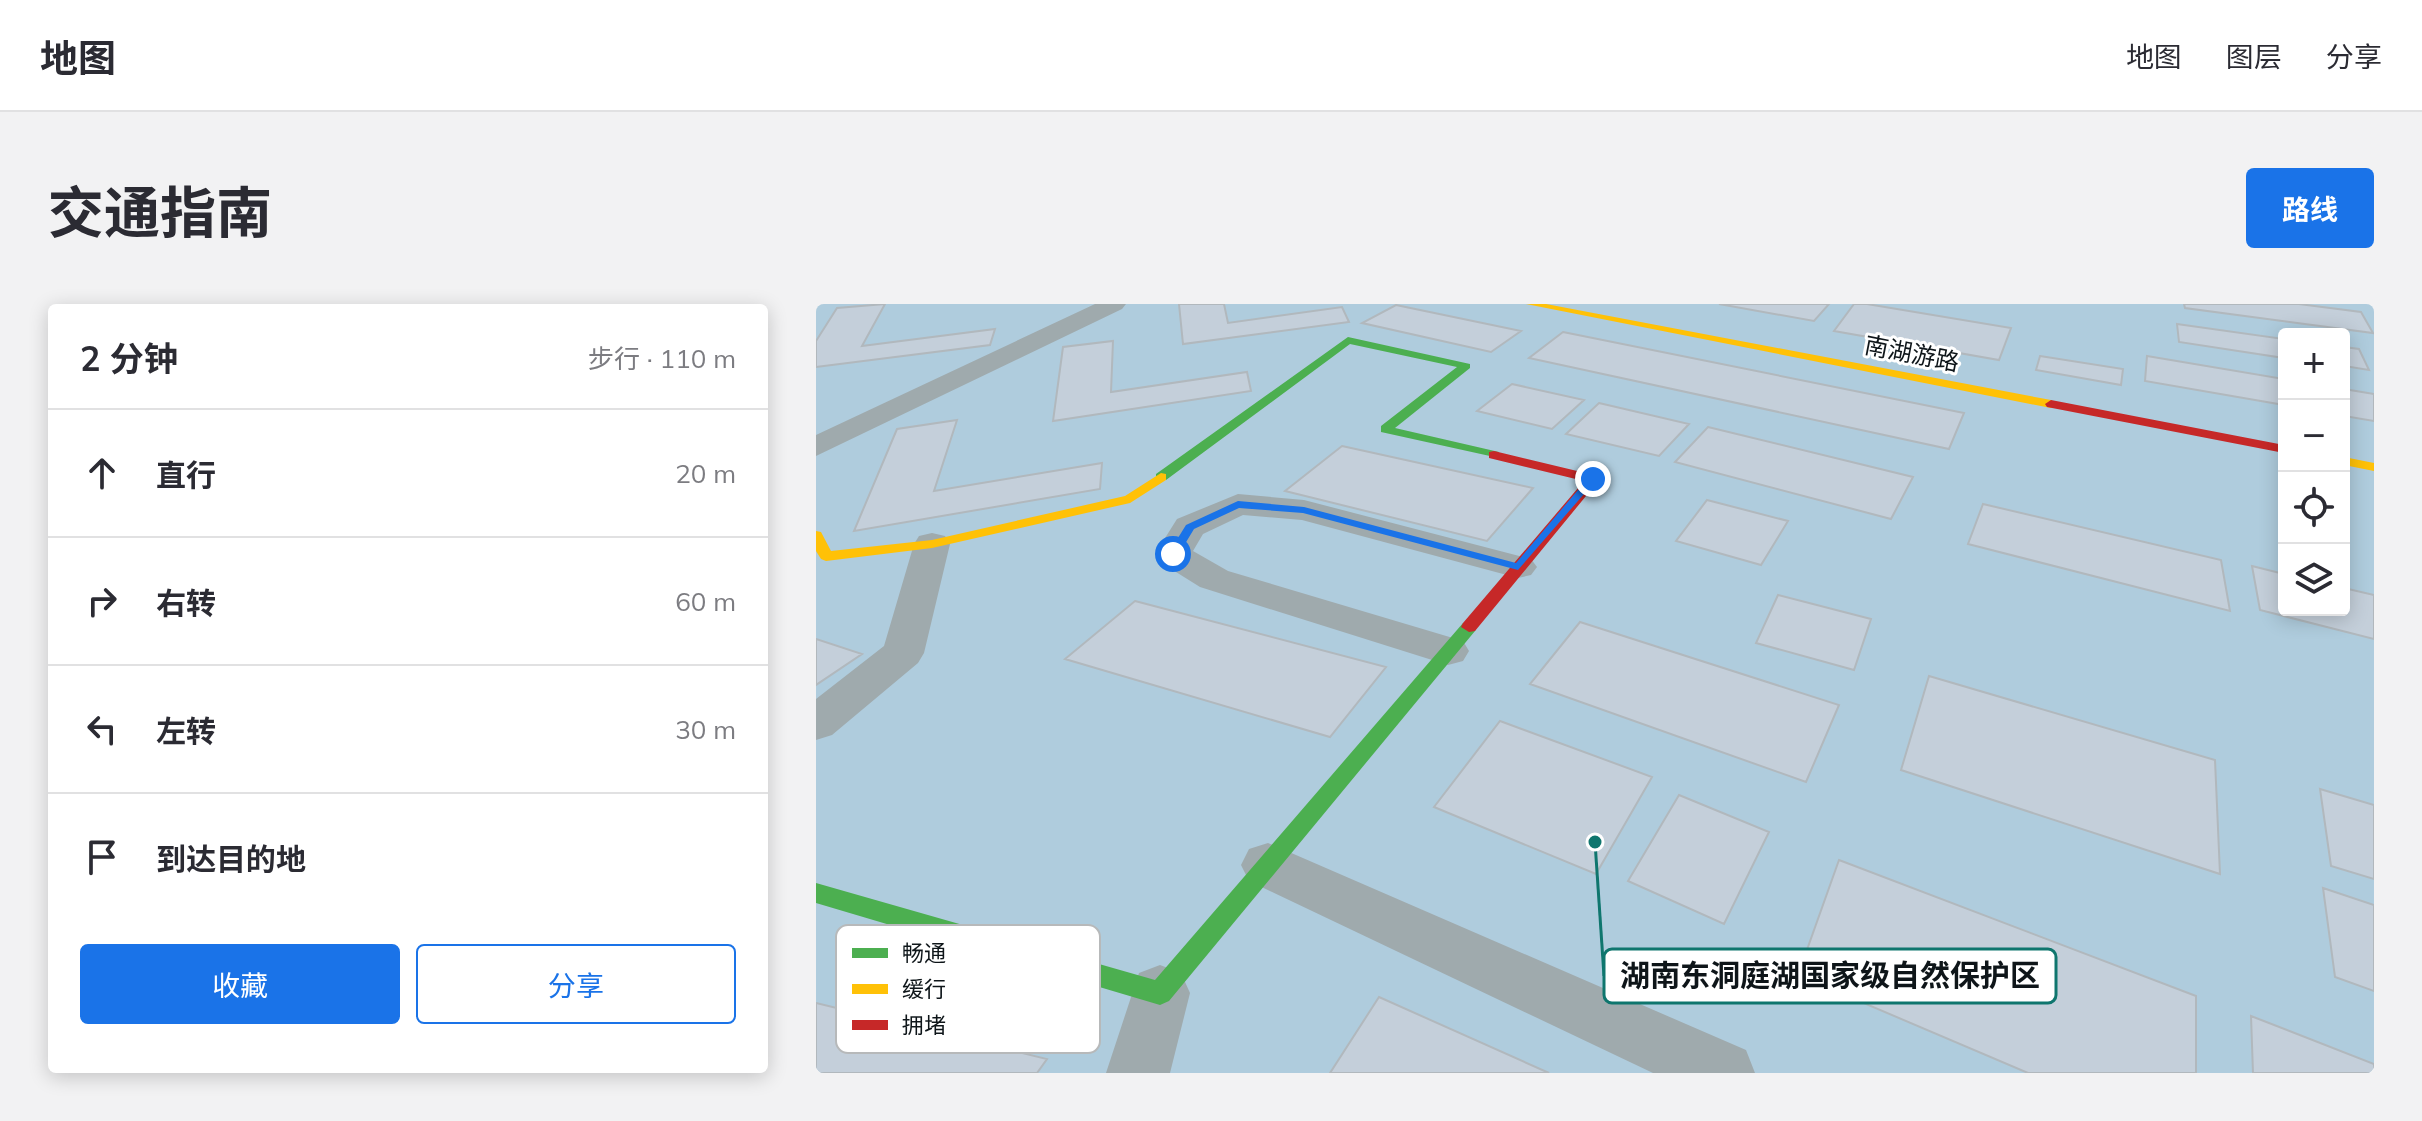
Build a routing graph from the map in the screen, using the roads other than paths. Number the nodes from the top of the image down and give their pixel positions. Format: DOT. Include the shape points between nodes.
graph roads {
  1 [pos="1114,304"];
  2 [pos="1531,304"];
  3 [pos="816,447"];
  4 [pos="2278,448"];
  5 [pos="2350,462"];
  6 [pos="2374,467"];
  7 [pos="816,535"];
  8 [pos="932,544"];
  9 [pos="1518,567"];
  10 [pos="1448,651"];
  11 [pos="816,723"];
  12 [pos="1268,865"];
  13 [pos="816,893"];
  14 [pos="926,925"];
  15 [pos="1100,976"];
  16 [pos="1160,993"];
  17 [pos="1138,1073"];
  18 [pos="1723,1073"];
  1 -- 3 [label="street"];
  2 -- 4 [label="street, 南湖游路"];
  5 -- 6 [label="street"];
  7 -- 8 [label="street" via="826,556"];
  8 -- 9 [label="street" via="1130,499 1348,340 1466,366 1385,429 1593,479"];
  8 -- 11 [label="street" via="903,653"];
  9 -- 10 [label="street"];
  9 -- 10 [label="street" via="1304,510 1238,504 1190,527 1173,554 1214,579"];
  10 -- 12 [label="street"];
  12 -- 16 [label="street"];
  12 -- 18 [label="street"];
  13 -- 14 [label="street"];
  15 -- 16 [label="street"];
  16 -- 17 [label="street"];
}
